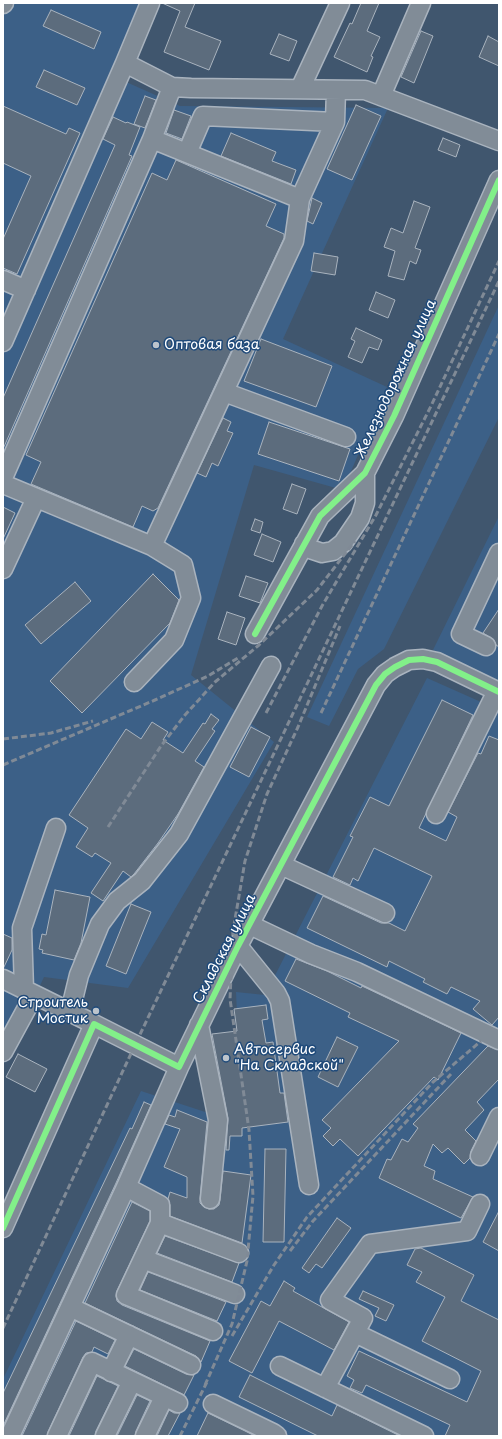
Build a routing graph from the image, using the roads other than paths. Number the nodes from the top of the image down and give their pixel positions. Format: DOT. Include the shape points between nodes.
graph roads {
  1 [pos="150,3"];
  2 [pos="340,3"];
  3 [pos="421,3"];
  4 [pos="125,63"];
  5 [pos="172,87"];
  6 [pos="300,89"];
  7 [pos="336,90"];
  8 [pos="381,96"];
  9 [pos="335,122"];
  10 [pos="152,139"];
  11 [pos="499,141"];
  12 [pos="188,153"];
  13 [pos="499,180"];
  14 [pos="300,200"];
  15 [pos="3,280"];
  16 [pos="26,290"];
  17 [pos="3,342"];
  18 [pos="224,392"];
  19 [pos="346,437"];
  20 [pos="365,473"];
  21 [pos="3,478"];
  22 [pos="3,484"];
  23 [pos="36,498"];
  24 [pos="304,544"];
  25 [pos="152,546"];
  26 [pos="499,553"];
  27 [pos="3,569"];
  28 [pos="255,634"];
  29 [pos="486,646"];
  30 [pos="271,666"];
  31 [pos="134,682"];
  32 [pos="498,692"];
  33 [pos="436,814"];
  34 [pos="56,828"];
  35 [pos="281,865"];
  36 [pos="384,913"];
  37 [pos="250,925"];
  38 [pos="238,946"];
  39 [pos="3,979"];
  40 [pos="29,992"];
  41 [pos="70,1012"];
  42 [pos="94,1024"];
  43 [pos="200,1025"];
  44 [pos="499,1040"];
  45 [pos="3,1052"];
  46 [pos="179,1067"];
  47 [pos="499,1117"];
  48 [pos="480,1156"];
  49 [pos="309,1185"];
  50 [pos="126,1187"];
  51 [pos="210,1199"];
  52 [pos="480,1204"];
  53 [pos="160,1222"];
  54 [pos="3,1228"];
  55 [pos="239,1253"];
  56 [pos="143,1259"];
  57 [pos="236,1294"];
  58 [pos="70,1307"];
  59 [pos="213,1331"];
  60 [pos="355,1333"];
  61 [pos="129,1335"];
  62 [pos="191,1365"];
  63 [pos="280,1366"];
  64 [pos="111,1372"];
  65 [pos="450,1379"];
  66 [pos="132,1381"];
  67 [pos="326,1388"];
  68 [pos="213,1404"];
  69 [pos="10,1436"];
  70 [pos="57,1436"];
  71 [pos="105,1436"];
  72 [pos="145,1436"];
  73 [pos="277,1436"];
  74 [pos="424,1436"];
  1 -- 4 [label="street"];
  2 -- 6 [label="street"];
  3 -- 8 [label="street"];
  4 -- 5 [label="street"];
  4 -- 16 [label="street"];
  5 -- 6 [label="street"];
  5 -- 10 [label="street"];
  6 -- 7 [label="street"];
  7 -- 8 [label="street" via="365,90"];
  7 -- 9 [label="street"];
  8 -- 11 [label="street"];
  9 -- 12 [label="street" via="203,116"];
  9 -- 14 [label="street"];
  10 -- 12 [label="street"];
  10 -- 21 [label="street"];
  12 -- 14 [label="street"];
  13 -- 20 [label="street, Железнодорожная улица" via="394,416"];
  14 -- 18 [label="street" via="294,241"];
  15 -- 16 [label="street"];
  16 -- 17 [label="street"];
  18 -- 19 [label="street"];
  18 -- 25 [label="street"];
  20 -- 24 [label="street, Железнодорожная улица" via="320,516"];
  20 -- 24 [label="street" via="364,503 360,518 343,542 333,550 322,552 310,549"];
  22 -- 23 [label="street"];
  23 -- 25 [label="street"];
  23 -- 27 [label="street"];
  24 -- 28 [label="street, Железнодорожная улица"];
  25 -- 31 [label="street" via="183,566 191,598 174,640"];
  26 -- 29 [label="street" via="461,634"];
  30 -- 41 [label="street" via="179,834 142,881 117,901 100,924 78,975"];
  32 -- 33 [label="street"];
  32 -- 35 [label="street, Складская улица" via="437,662 422,659 410,660 385,674 376,685"];
  34 -- 40 [label="street" via="22,928"];
  35 -- 36 [label="street"];
  35 -- 37 [label="street, Складская улица"];
  37 -- 38 [label="street, Складская улица"];
  37 -- 44 [label="street"];
  38 -- 43 [label="street, Складская улица"];
  38 -- 49 [label="street" via="280,1001"];
  39 -- 40 [label="street"];
  40 -- 41 [label="street"];
  40 -- 45 [label="street"];
  41 -- 42 [label="street"];
  42 -- 46 [label="street"];
  42 -- 54 [label="street"];
  43 -- 46 [label="street, Складская улица"];
  43 -- 51 [label="street" via="218,1120"];
  46 -- 50 [label="street, Складская улица"];
  47 -- 48 [label="street"];
  50 -- 53 [label="street" via="160,1205"];
  50 -- 58 [label="street, Складская улица"];
  52 -- 60 [label="street" via="467,1231 370,1244 330,1300 363,1318"];
  53 -- 55 [label="street"];
  53 -- 56 [label="street"];
  56 -- 57 [label="street"];
  56 -- 59 [label="street" via="126,1295"];
  58 -- 61 [label="street"];
  58 -- 69 [label="street, Складская улица"];
  60 -- 65 [label="street"];
  60 -- 67 [label="street"];
  61 -- 62 [label="street"];
  61 -- 64 [label="street"];
  63 -- 67 [label="street"];
  64 -- 66 [label="street"];
  64 -- 70 [label="street" via="92,1362"];
  66 -- 71 [label="street"];
  66 -- 72 [label="street" via="171,1400"];
  67 -- 74 [label="street"];
  68 -- 73 [label="street"];
}
